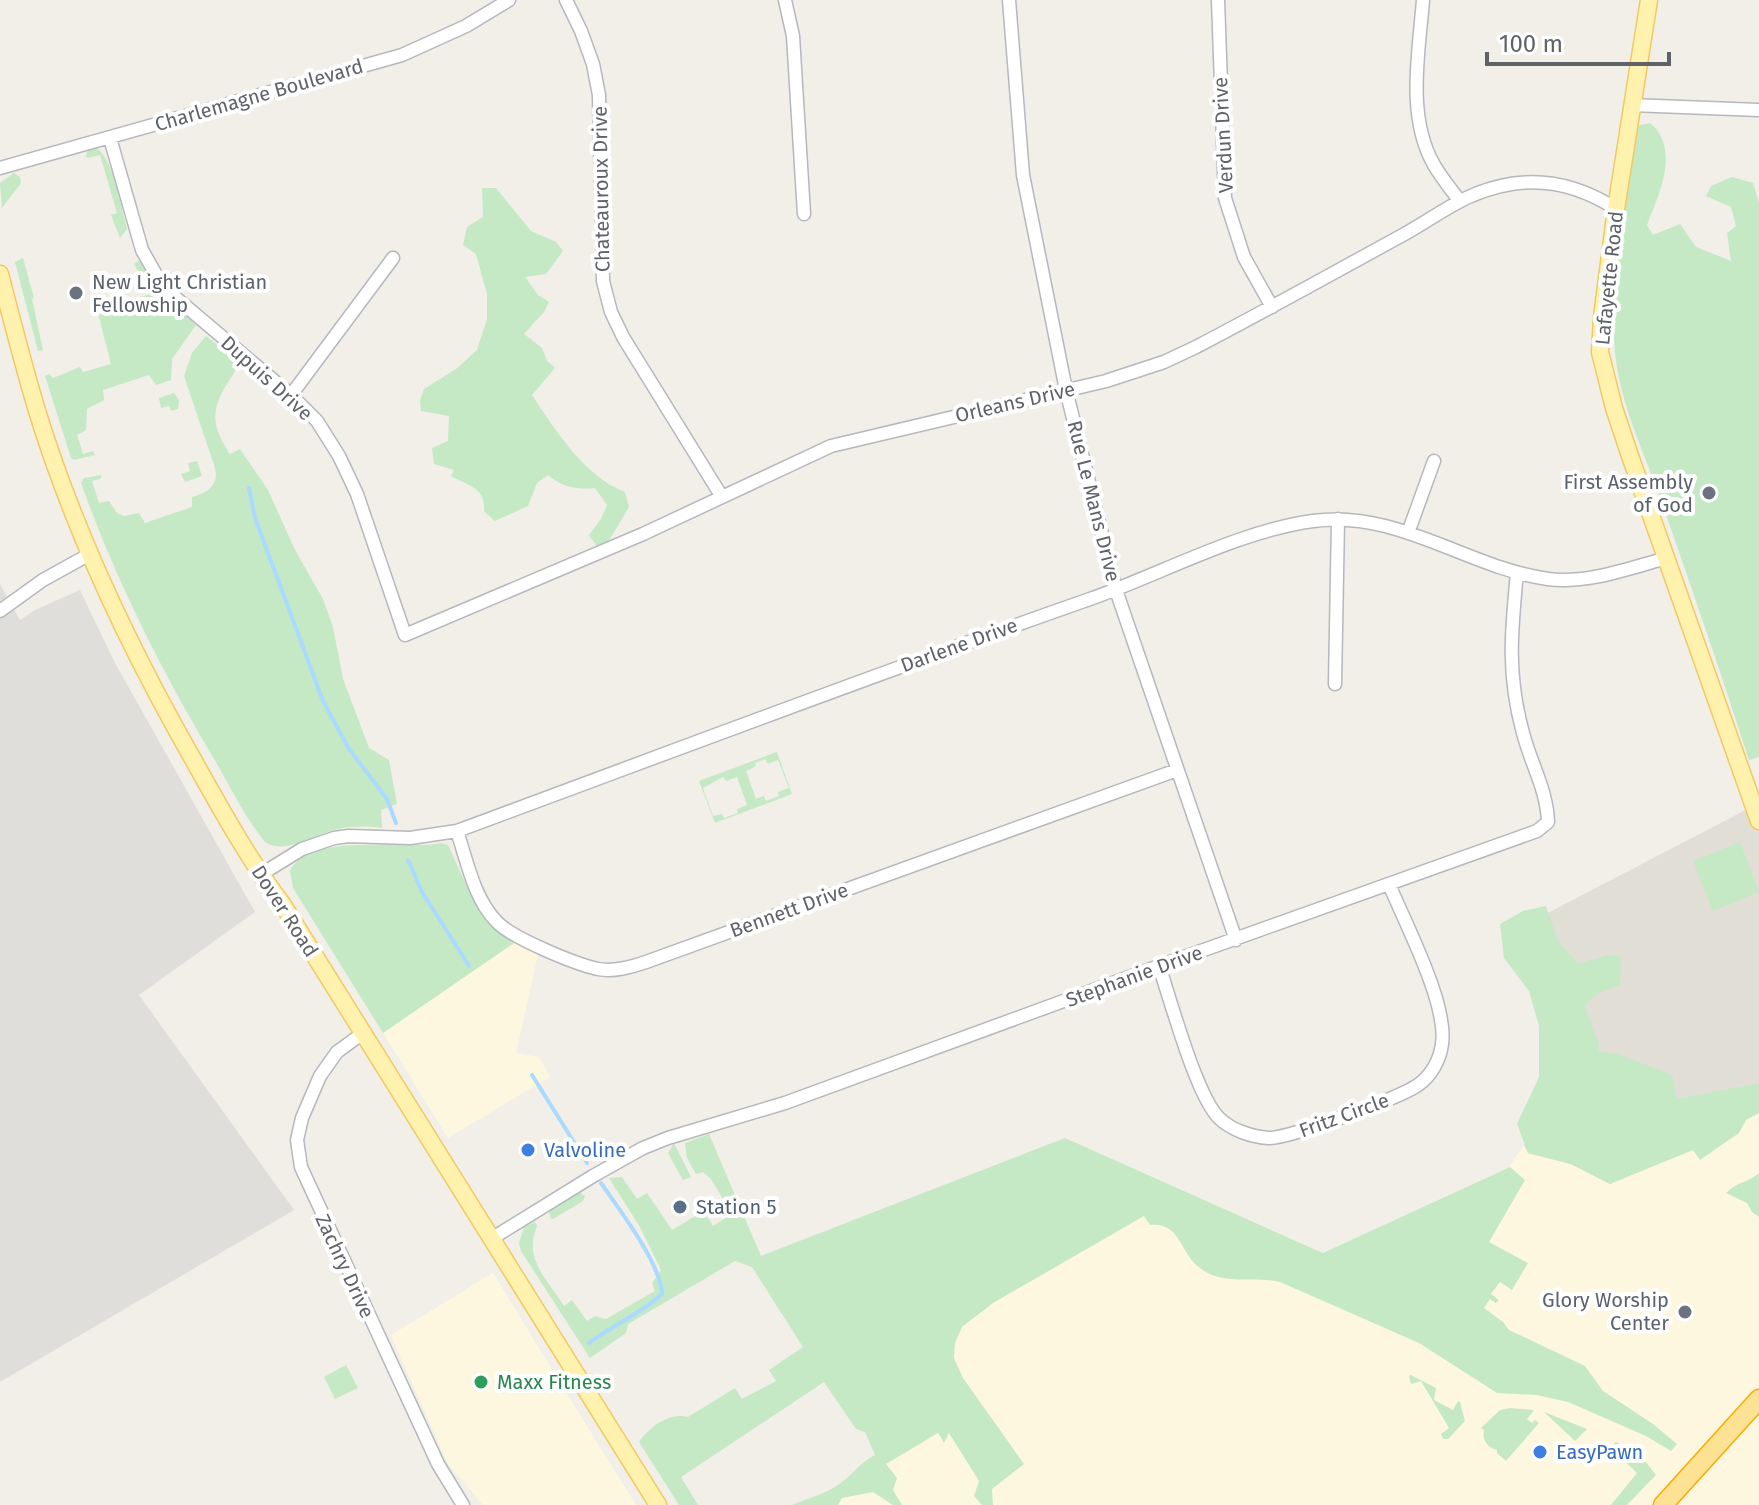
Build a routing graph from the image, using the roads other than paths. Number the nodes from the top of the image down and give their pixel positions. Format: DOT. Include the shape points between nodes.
graph roads {
  1 [pos="509,0"];
  2 [pos="566,0"];
  3 [pos="785,0"];
  4 [pos="1009,0"];
  5 [pos="1218,0"];
  6 [pos="1423,0"];
  7 [pos="1649,0"];
  8 [pos="1631,105"];
  9 [pos="1759,110"];
  10 [pos="110,138"];
  11 [pos="0,168"];
  12 [pos="1459,200"];
  13 [pos="1616,209"];
  14 [pos="804,214"];
  15 [pos="393,258"];
  16 [pos="0,274"];
  17 [pos="1272,307"];
  18 [pos="1066,390"];
  19 [pos="291,395"];
  20 [pos="1434,461"];
  21 [pos="722,497"];
  22 [pos="1338,519"];
  23 [pos="1408,533"];
  24 [pos="90,554"];
  25 [pos="1667,558"];
  26 [pos="1517,573"];
  27 [pos="1116,590"];
  28 [pos="0,611"];
  29 [pos="405,635"];
  30 [pos="1335,684"];
  31 [pos="1177,770"];
  32 [pos="1759,821"];
  33 [pos="457,831"];
  34 [pos="260,875"];
  35 [pos="1389,884"];
  36 [pos="1236,940"];
  37 [pos="1159,966"];
  38 [pos="363,1033"];
  39 [pos="491,1239"];
  40 [pos="1759,1399"];
  41 [pos="463,1505"];
  42 [pos="658,1505"];
  43 [pos="1663,1505"];
  1 -- 10 [label="street, Charlemagne Boulevard" via="402,55"];
  2 -- 21 [label="street, Chateauroux Drive" via="593,64 599,95 601,252 611,312"];
  3 -- 14 [label="street" via="793,36"];
  4 -- 18 [label="street, Rue Le Mans Drive" via="1023,175"];
  5 -- 17 [label="street, Verdun Drive" via="1225,198 1244,257"];
  6 -- 12 [label="street" via="1416,91 1421,127 1433,164"];
  7 -- 8 [label="main road, Lafayette Road"];
  8 -- 9 [label="street"];
  8 -- 13 [label="main road, Lafayette Road"];
  10 -- 11 [label="street, Charlemagne Boulevard"];
  10 -- 19 [label="street, Dupuis Drive" via="142,250 163,287"];
  12 -- 13 [label="street, Orleans Drive" via="1515,183 1552,183 1593,194"];
  12 -- 17 [label="street, Orleans Drive"];
  13 -- 25 [label="main road, Lafayette Road" via="1600,352 1614,408"];
  15 -- 19 [label="street"];
  16 -- 24 [label="main road, Dover Road" via="38,415"];
  17 -- 18 [label="street, Orleans Drive" via="1164,362"];
  18 -- 21 [label="street, Orleans Drive" via="852,439"];
  18 -- 27 [label="street, Rue Le Mans Drive"];
  19 -- 29 [label="street, Dupuis Drive" via="317,421 339,456"];
  20 -- 23 [label="street"];
  21 -- 29 [label="street, Orleans Drive"];
  22 -- 23 [label="street, Darlene Drive"];
  22 -- 27 [label="street, Darlene Drive" via="1266,531"];
  22 -- 30 [label="street"];
  23 -- 26 [label="street, Darlene Drive"];
  24 -- 28 [label="street"];
  24 -- 34 [label="main road, Dover Road" via="155,692"];
  25 -- 26 [label="street, Darlene Drive" via="1589,578"];
  25 -- 32 [label="main road, Lafayette Road"];
  26 -- 35 [label="street, Stephanie Drive" via="1511,676 1524,737 1548,800 1548,822 1537,831"];
  27 -- 31 [label="street, Rue Le Mans Drive"];
  27 -- 33 [label="street, Darlene Drive"];
  31 -- 33 [label="street, Bennett Drive" via="621,969 597,968 497,923 480,897"];
  31 -- 36 [label="street, Rue Le Mans Drive"];
  33 -- 34 [label="street, Darlene Drive" via="410,838 334,838 302,849"];
  34 -- 38 [label="main road, Dover Road"];
  35 -- 36 [label="street, Stephanie Drive"];
  35 -- 37 [label="street, Fritz Circle" via="1436,999 1442,1043 1438,1060 1417,1085 1362,1109 1281,1137 1255,1136 1220,1119 1205,1100"];
  36 -- 37 [label="street, Stephanie Drive"];
  37 -- 39 [label="street, Stephanie Drive" via="785,1103 643,1148"];
  38 -- 39 [label="main road, Dover Road"];
  38 -- 41 [label="street, Zachry Drive" via="337,1052 320,1076 297,1140 301,1167 438,1464"];
  39 -- 42 [label="main road, Dover Road"];
  40 -- 43 [label="highway"];
}
